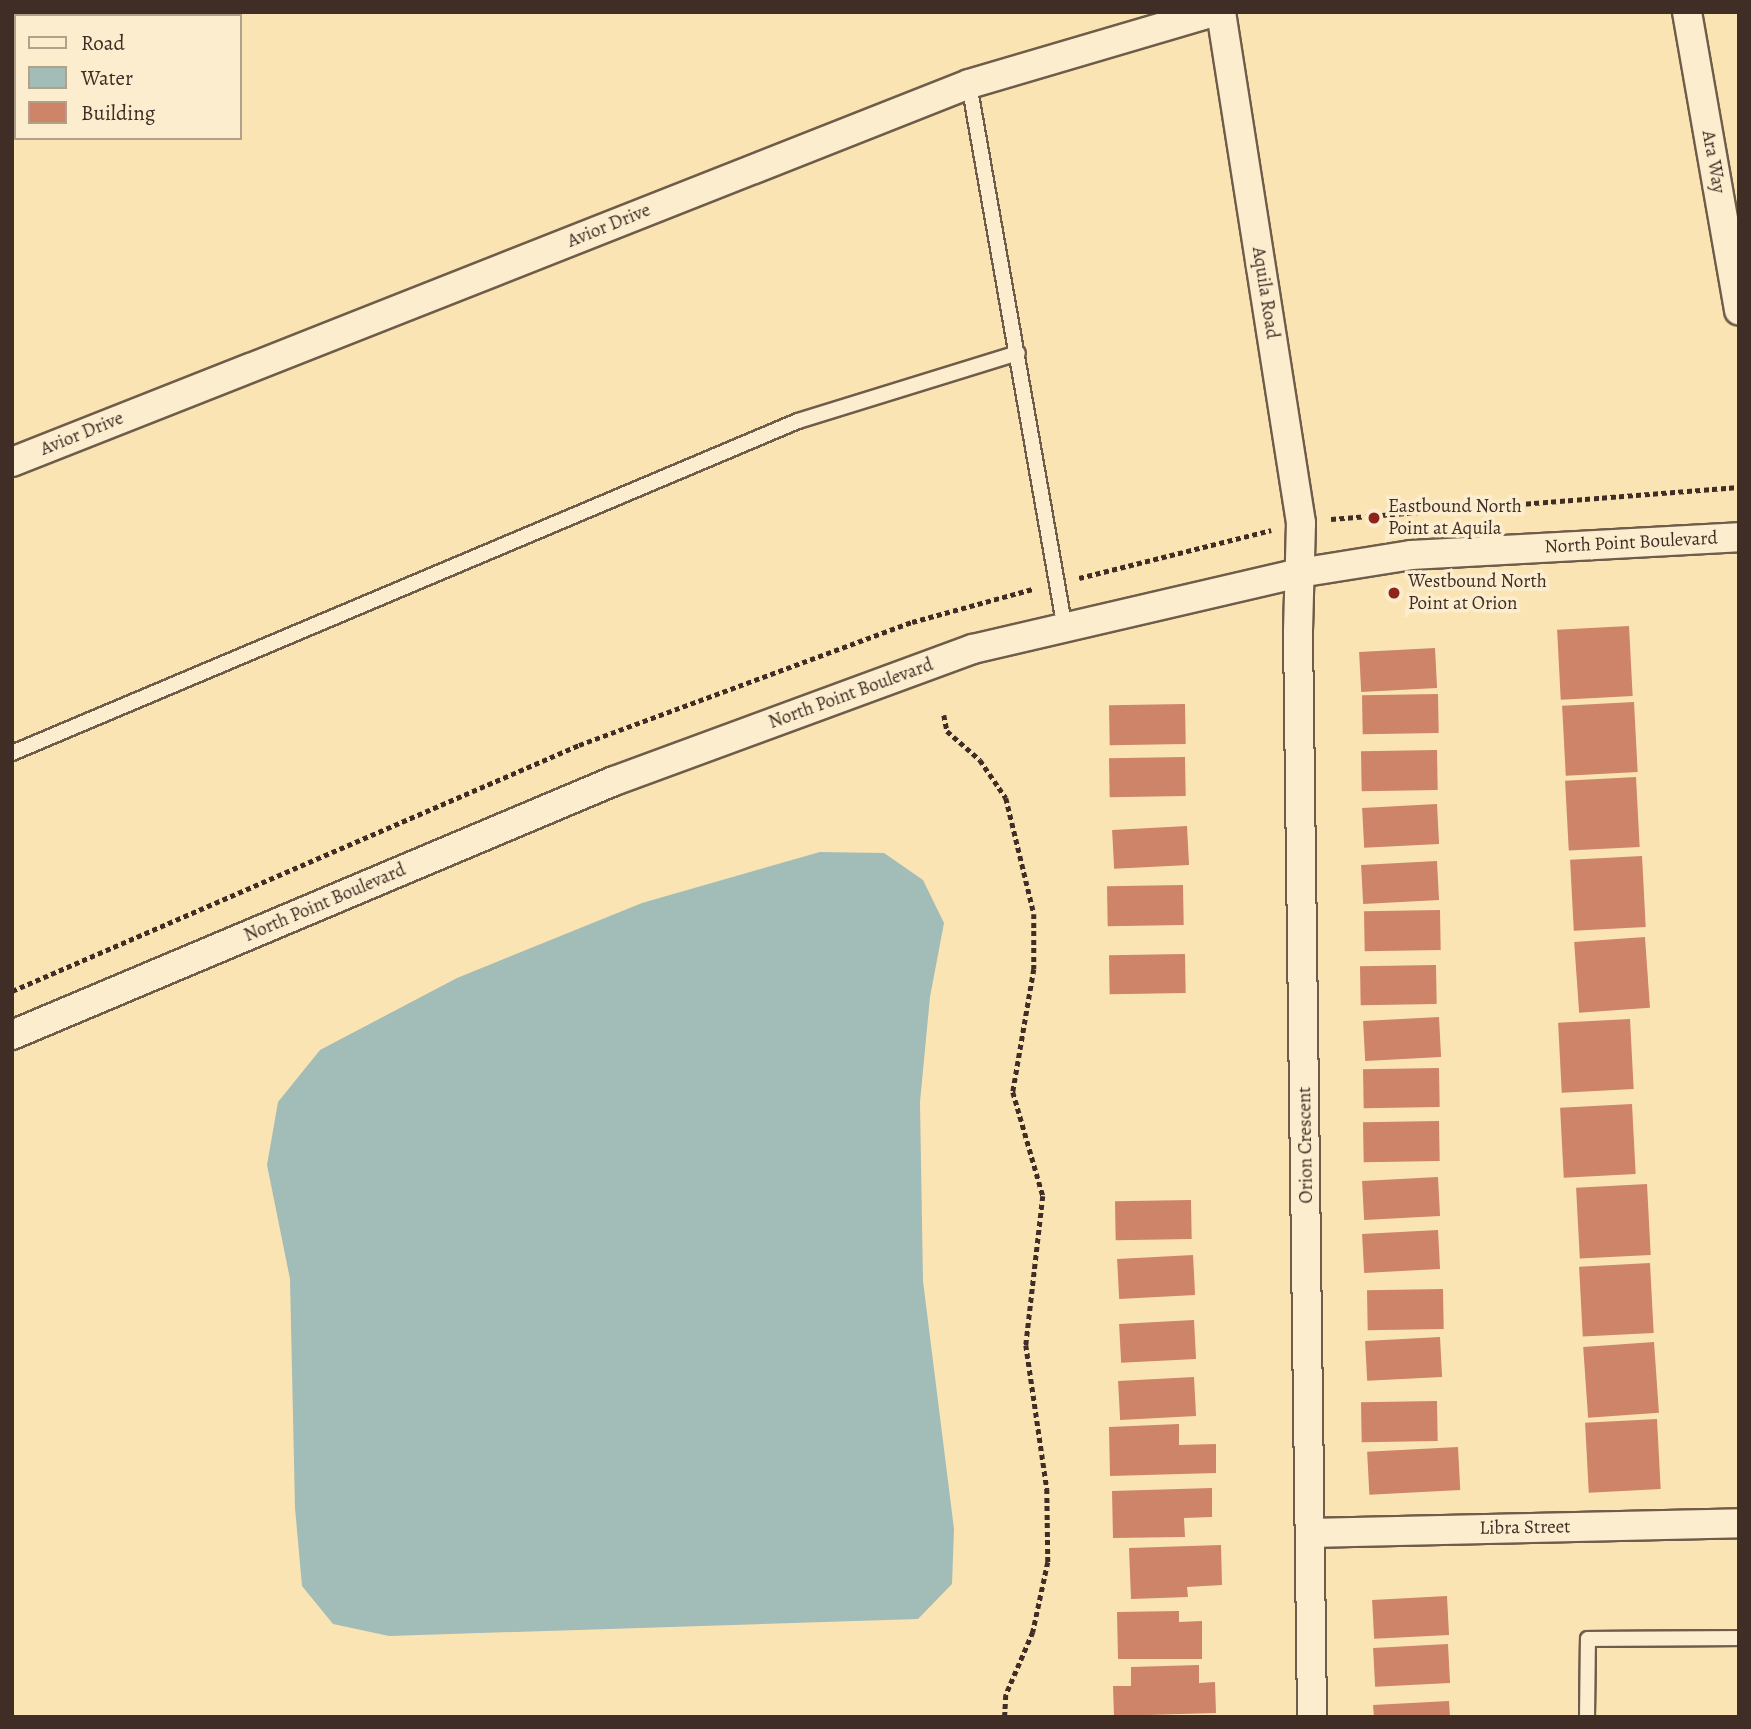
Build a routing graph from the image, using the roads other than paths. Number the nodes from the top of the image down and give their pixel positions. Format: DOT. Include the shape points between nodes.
graph roads {
  1 [pos="1214,12"];
  2 [pos="1220,12"];
  3 [pos="1687,12"];
  4 [pos="969,84"];
  5 [pos="1739,311"];
  6 [pos="1018,353"];
  7 [pos="12,462"];
  8 [pos="1739,537"];
  9 [pos="1299,573"];
  10 [pos="1065,629"];
  11 [pos="12,753"];
  12 [pos="12,1035"];
  13 [pos="1739,1523"];
  14 [pos="1312,1533"];
  15 [pos="1739,1638"];
  16 [pos="1312,1717"];
  17 [pos="1587,1717"];
  1 -- 4 [label="street, Avior Drive"];
  2 -- 9 [label="street, Aquila Road" via="1301,523"];
  3 -- 5 [label="street, Ara Way"];
  4 -- 6 [label="lane"];
  4 -- 7 [label="street, Avior Drive"];
  6 -- 10 [label="lane"];
  6 -- 11 [label="lane" via="798,421"];
  8 -- 9 [label="street, North Point Boulevard" via="1411,555"];
  9 -- 10 [label="street, North Point Boulevard"];
  9 -- 14 [label="street, Orion Crescent"];
  10 -- 12 [label="street, North Point Boulevard" via="973,649 614,781"];
  13 -- 14 [label="street, Libra Street"];
  14 -- 16 [label="street, Orion Crescent"];
  15 -- 17 [label="lane" via="1588,1639"];
}
